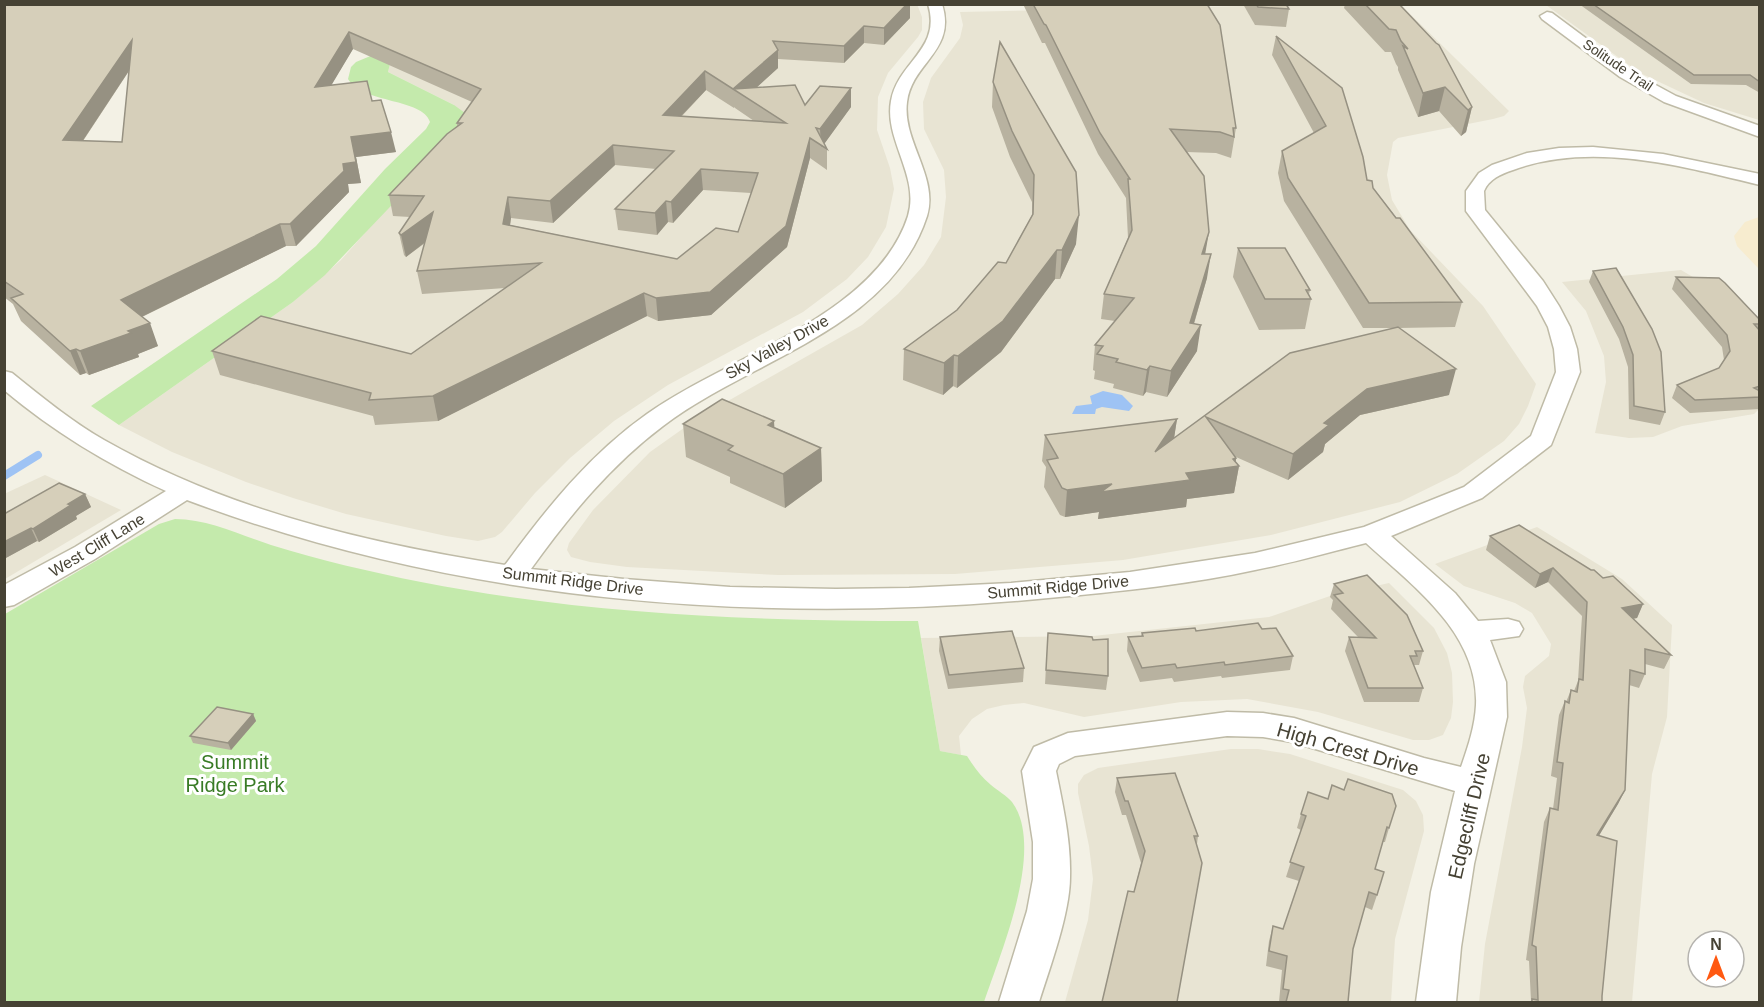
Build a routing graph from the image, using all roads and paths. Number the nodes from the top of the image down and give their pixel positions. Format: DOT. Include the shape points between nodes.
graph roads {
  1 [pos="935,4"];
  2 [pos="1547,16"];
  3 [pos="1760,132"];
  4 [pos="1760,180"];
  5 [pos="7,384"];
  6 [pos="187,489"];
  7 [pos="1373,534"];
  8 [pos="513,575"];
  9 [pos="4,598"];
  10 [pos="1508,629"];
  11 [pos="1470,632"];
  12 [pos="1474,783"];
  13 [pos="1019,1002"];
  14 [pos="1436,1002"];
  1 -- 8 [label="street, Sky Valley Drive" via="940,14 940,31 932,48 908,76 898,104 900,133 915,170 919,195 918,214 903,250 870,288 844,308 807,333 687,398 621,446 553,518"];
  2 -- 3 [label="street, Solitude Trail" via="1625,74 1670,99"];
  4 -- 7 [label="street, Summit Ridge Drive" via="1669,159 1595,153 1521,160 1490,172 1479,182 1473,190 1476,211 1540,294 1561,331 1568,375 1564,395 1546,433 1505,474 1444,508"];
  5 -- 6 [label="street, Summit Ridge Drive" via="68,428 146,472"];
  6 -- 8 [label="street, Summit Ridge Drive" via="345,542"];
  6 -- 9 [label="street, West Cliff Lane"];
  7 -- 8 [label="street, Summit Ridge Drive" via="1294,553 1156,577 922,598 666,592"];
  7 -- 11 [label="street, Edgecliff Drive" via="1429,586"];
  10 -- 11 [label="street"];
  11 -- 12 [label="street, Edgecliff Drive" via="1485,665 1492,694 1490,728"];
  12 -- 13 [label="street, High Crest Drive" via="1294,730 1263,725 1227,724 1068,745 1046,756 1039,771 1051,842 1052,879"];
  12 -- 14 [label="street, Edgecliff Drive" via="1446,918"];
}
